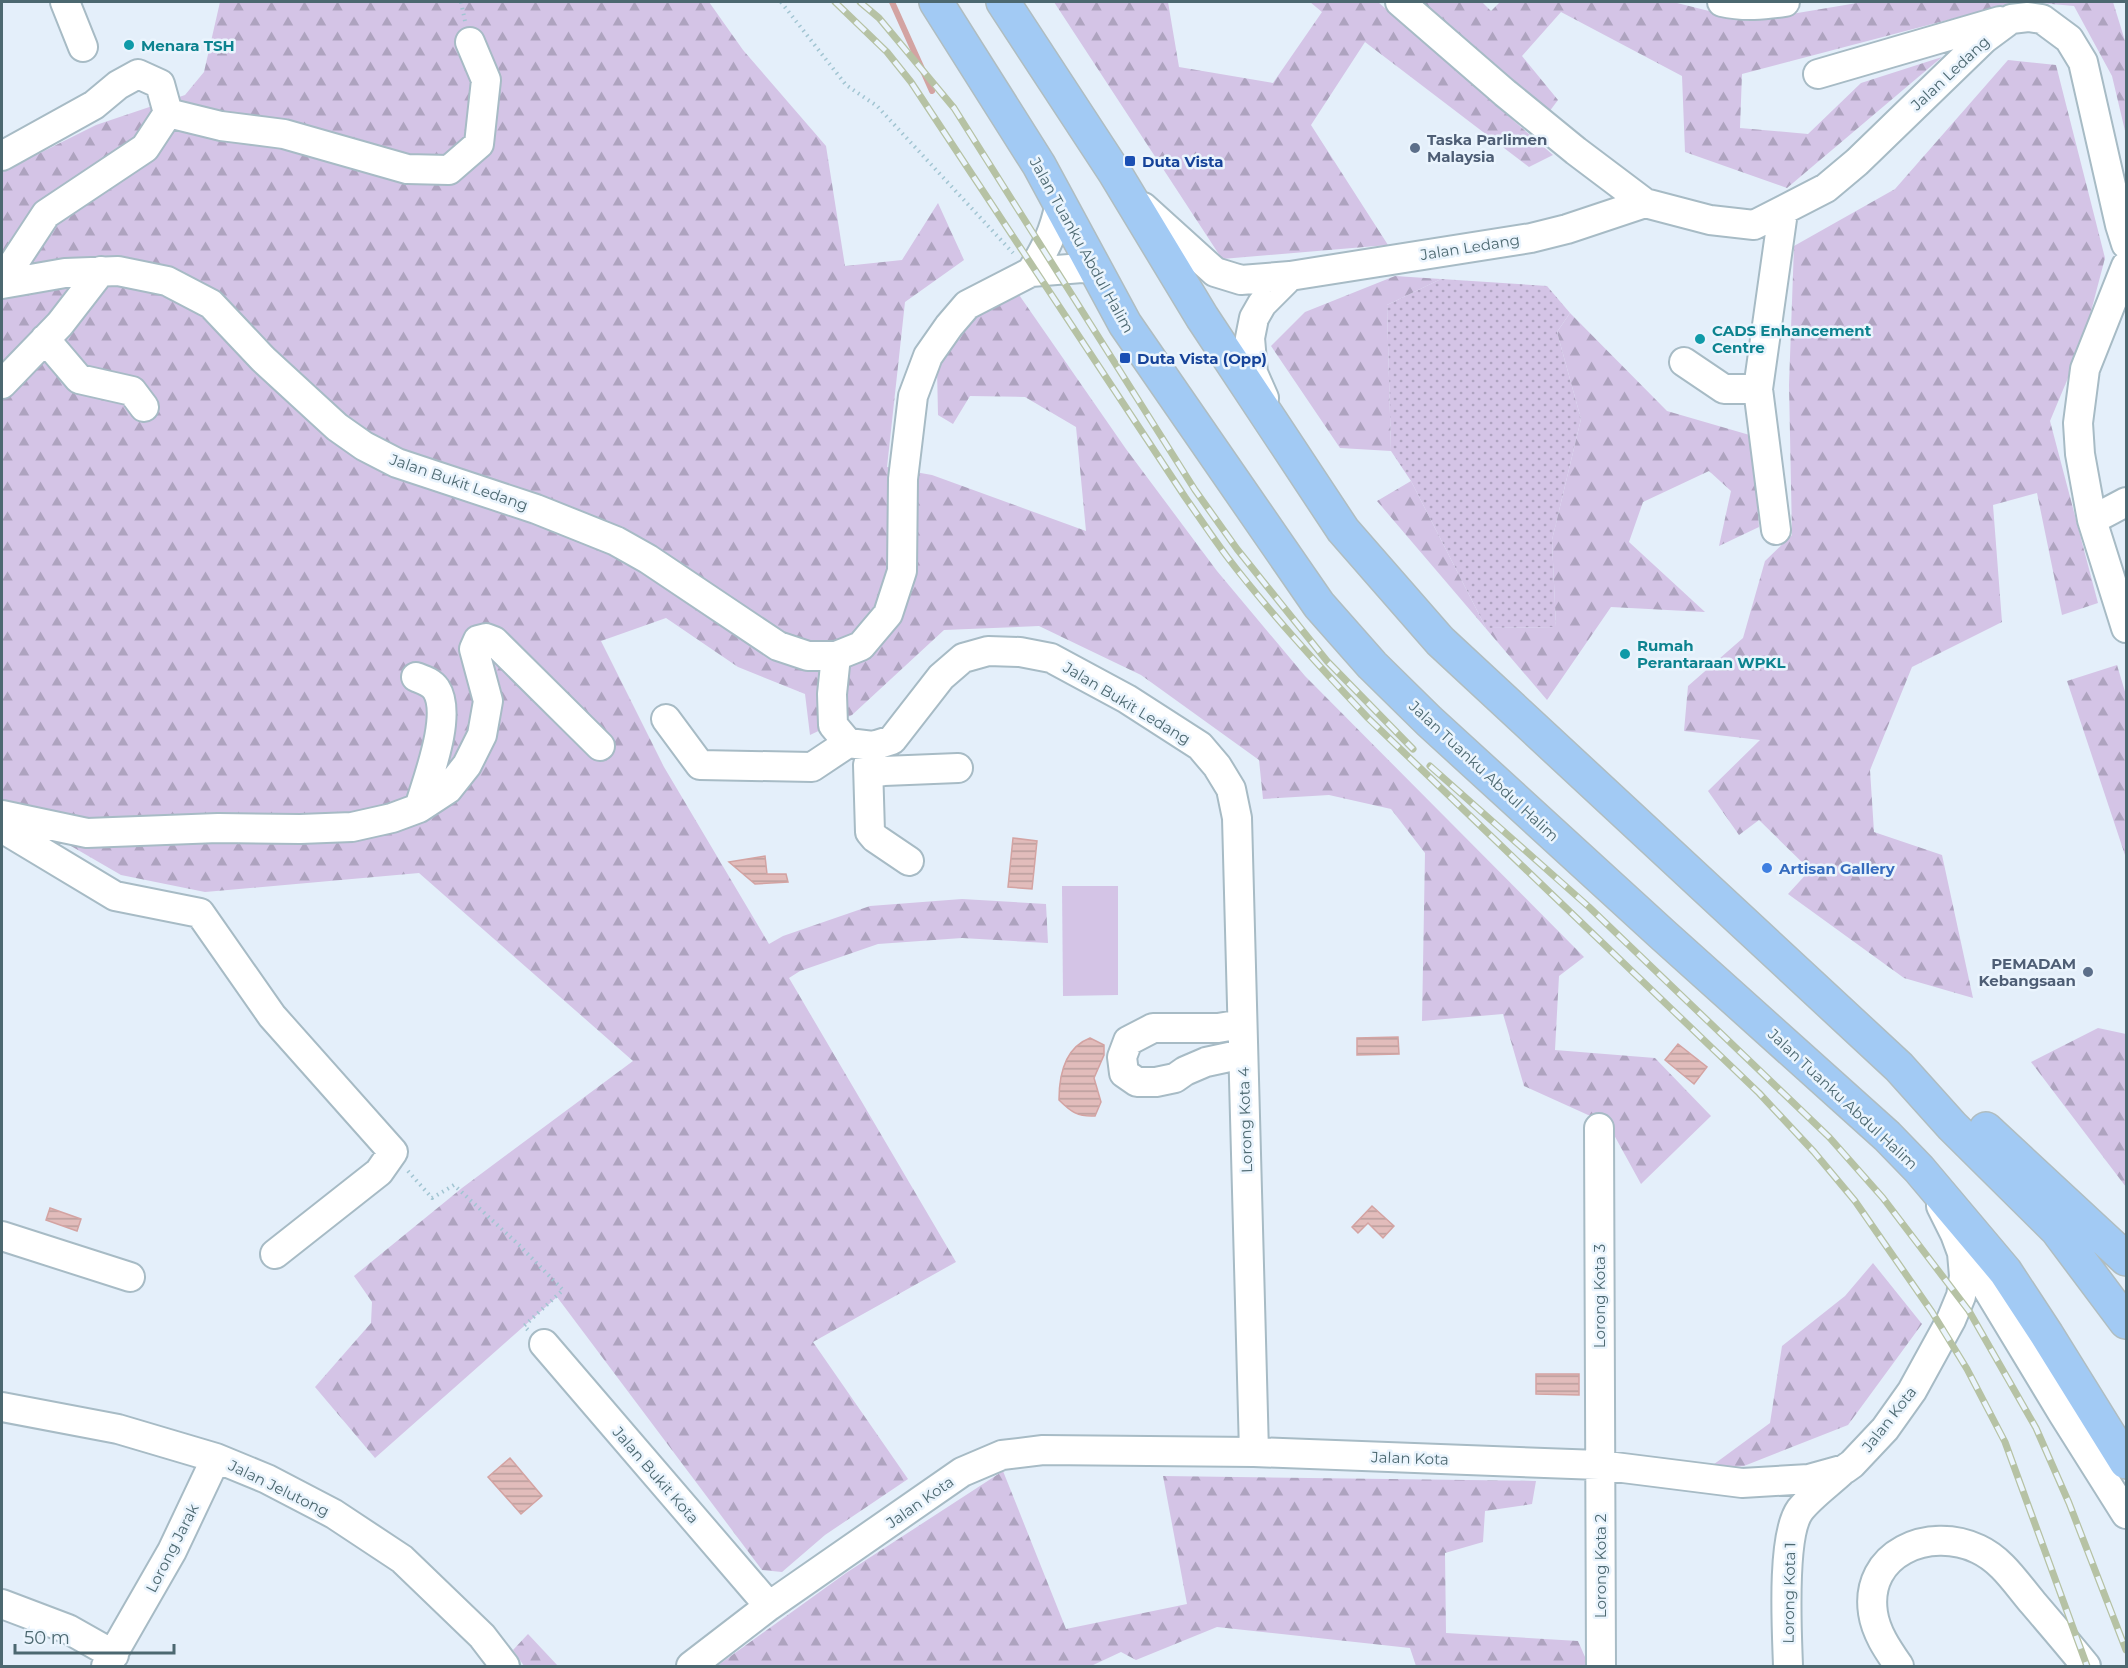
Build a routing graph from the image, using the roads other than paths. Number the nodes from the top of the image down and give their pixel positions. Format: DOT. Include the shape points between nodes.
graph roads {
  1 [pos="65,2"];
  2 [pos="936,2"];
  3 [pos="1004,2"];
  4 [pos="1400,2"];
  5 [pos="1722,2"];
  6 [pos="1785,2"];
  7 [pos="2011,19"];
  8 [pos="470,42"];
  9 [pos="83,47"];
  10 [pos="1818,74"];
  11 [pos="168,113"];
  12 [pos="2,156"];
  13 [pos="1115,173"];
  14 [pos="1060,203"];
  15 [pos="1645,203"];
  16 [pos="1783,212"];
  17 [pos="2127,244"];
  18 [pos="2127,266"];
  19 [pos="1095,269"];
  20 [pos="101,271"];
  21 [pos="1031,272"];
  22 [pos="1290,276"];
  23 [pos="2,282"];
  24 [pos="45,339"];
  25 [pos="1684,362"];
  26 [pos="2,384"];
  27 [pos="1758,389"];
  28 [pos="144,407"];
  29 [pos="1290,451"];
  30 [pos="2127,502"];
  31 [pos="2092,520"];
  32 [pos="1776,530"];
  33 [pos="2127,628"];
  34 [pos="836,656"];
  35 [pos="416,677"];
  36 [pos="666,718"];
  37 [pos="600,746"];
  38 [pos="863,754"];
  39 [pos="958,768"];
  40 [pos="1231,789"];
  41 [pos="419,808"];
  42 [pos="2,815"];
  43 [pos="2,828"];
  44 [pos="909,861"];
  45 [pos="1242,1024"];
  46 [pos="1188,1028"];
  47 [pos="1243,1054"];
  48 [pos="1192,1067"];
  49 [pos="1899,1067"];
  50 [pos="1599,1128"];
  51 [pos="1919,1169"];
  52 [pos="2057,1230"];
  53 [pos="2,1236"];
  54 [pos="1962,1253"];
  55 [pos="274,1254"];
  56 [pos="2127,1259"];
  57 [pos="130,1277"];
  58 [pos="2127,1293"];
  59 [pos="2127,1322"];
  60 [pos="544,1344"];
  61 [pos="2,1407"];
  62 [pos="1254,1452"];
  63 [pos="216,1458"];
  64 [pos="2127,1462"];
  65 [pos="1599,1465"];
  66 [pos="1845,1469"];
  67 [pos="2127,1514"];
  68 [pos="2,1604"];
  69 [pos="769,1606"];
  70 [pos="110,1661"];
  71 [pos="505,1666"];
  72 [pos="692,1666"];
  73 [pos="1601,1666"];
  74 [pos="1788,1666"];
  75 [pos="1899,1666"];
  76 [pos="2086,1666"];
  1 -- 9 [label="street"];
  2 -- 14 [label="main road, Jalan Tuanku Abdul Halim"];
  3 -- 13 [label="main road"];
  4 -- 15 [label="street, Jalan Ledang" via="1532,115"];
  5 -- 6 [label="street" via="1760,6"];
  7 -- 10 [label="street"];
  7 -- 16 [label="street, Jalan Ledang" via="1984,39 1857,162 1826,188"];
  7 -- 17 [label="street" via="2042,19 2069,39 2083,62"];
  8 -- 11 [label="street" via="486,80 479,144 449,170 407,169 284,134 221,126"];
  11 -- 12 [label="street" via="160,84 134,67 94,105"];
  11 -- 23 [label="street, Jalan Bukit Ledang" via="145,148 46,214"];
  13 -- 22 [label="street, Jalan Ledang" via="1149,214 1215,272 1241,280"];
  13 -- 29 [label="main road" via="1202,317"];
  14 -- 19 [label="main road, Jalan Tuanku Abdul Halim"];
  14 -- 21 [label="street, Jalan Bukit Ledang" via="1048,246"];
  15 -- 16 [label="street, Jalan Ledang" via="1710,220 1754,225"];
  15 -- 22 [label="street, Jalan Ledang" via="1531,238"];
  16 -- 27 [label="street"];
  18 -- 31 [label="street" via="2085,369 2078,423"];
  19 -- 21 [label="street, Jalan Bukit Ledang"];
  19 -- 51 [label="main road, Jalan Tuanku Abdul Halim" via="1125,324 1319,605 1372,665"];
  20 -- 23 [label="street, Jalan Bukit Ledang"];
  20 -- 24 [label="street"];
  20 -- 34 [label="street, Jalan Bukit Ledang" via="167,281 211,304 337,427 364,446 397,463 536,509 616,541 778,646 808,656"];
  21 -- 34 [label="street, Jalan Bukit Ledang" via="967,305 928,356 913,396 903,479 902,571 888,614 861,646"];
  22 -- 29 [label="street" via="1262,304 1250,338 1253,373"];
  24 -- 26 [label="street"];
  24 -- 28 [label="street" via="79,379 132,391"];
  25 -- 27 [label="street" via="1724,389"];
  27 -- 32 [label="street"];
  29 -- 49 [label="main road" via="1343,530 1440,641"];
  30 -- 31 [label="street"];
  31 -- 33 [label="street"];
  34 -- 38 [label="street" via="833,725"];
  35 -- 41 [label="street" via="436,689 442,716"];
  36 -- 38 [label="street, Jalan Bukit Ledang" via="700,765 812,767"];
  37 -- 41 [label="street" via="494,640 478,640 475,658 488,701 482,735 467,765 448,789"];
  38 -- 39 [label="street"];
  38 -- 40 [label="street, Jalan Bukit Ledang" via="892,740 941,677 963,658 988,651 1020,652 1051,658 1127,699 1200,746"];
  38 -- 44 [label="street" via="872,836"];
  40 -- 45 [label="street, Lorong Kota 4" via="1237,818"];
  41 -- 42 [label="street" via="352,826 87,833"];
  43 -- 55 [label="street" via="116,896 200,913 272,1016 393,1152 379,1172"];
  45 -- 46 [label="street"];
  45 -- 47 [label="street, Lorong Kota 4"];
  46 -- 48 [label="street"];
  46 -- 48 [label="street" via="1153,1028 1128,1041 1122,1057 1124,1073 1137,1082 1175,1078"];
  47 -- 48 [label="street"];
  47 -- 62 [label="street, Lorong Kota 4"];
  49 -- 52 [label="main road" via="1952,1126"];
  49 -- 56 [label="main road" via="1985,1129"];
  50 -- 65 [label="street, Lorong Kota 3"];
  51 -- 54 [label="street, Jalan Kota" via="1945,1213"];
  51 -- 64 [label="main road, Jalan Tuanku Abdul Halim" via="2005,1271"];
  52 -- 58 [label="main road"];
  52 -- 59 [label="main road"];
  53 -- 57 [label="street"];
  54 -- 66 [label="street, Jalan Kota" via="1961,1296 1951,1320 1912,1391 1885,1429"];
  54 -- 67 [label="street"];
  60 -- 69 [label="street, Jalan Bukit Kota"];
  61 -- 63 [label="street, Jalan Jelutong" via="118,1428"];
  62 -- 65 [label="street, Jalan Kota"];
  62 -- 69 [label="street, Jalan Kota" via="1043,1450 1002,1455 962,1472"];
  63 -- 70 [label="street, Lorong Jarak" via="172,1551"];
  63 -- 71 [label="street, Jalan Jelutong" via="334,1514 402,1559 482,1636"];
  65 -- 66 [label="street, Jalan Kota" via="1742,1483 1809,1479"];
  65 -- 73 [label="street, Lorong Kota 2"];
  66 -- 74 [label="street, Lorong Kota 1" via="1800,1511 1790,1533"];
  68 -- 70 [label="street" via="68,1629"];
  69 -- 72 [label="street, Jalan Kota"];
  75 -- 76 [label="street" via="1879,1634 1873,1591 1879,1573 1891,1557 1913,1545 1935,1541 1957,1542 1999,1562"];
}
